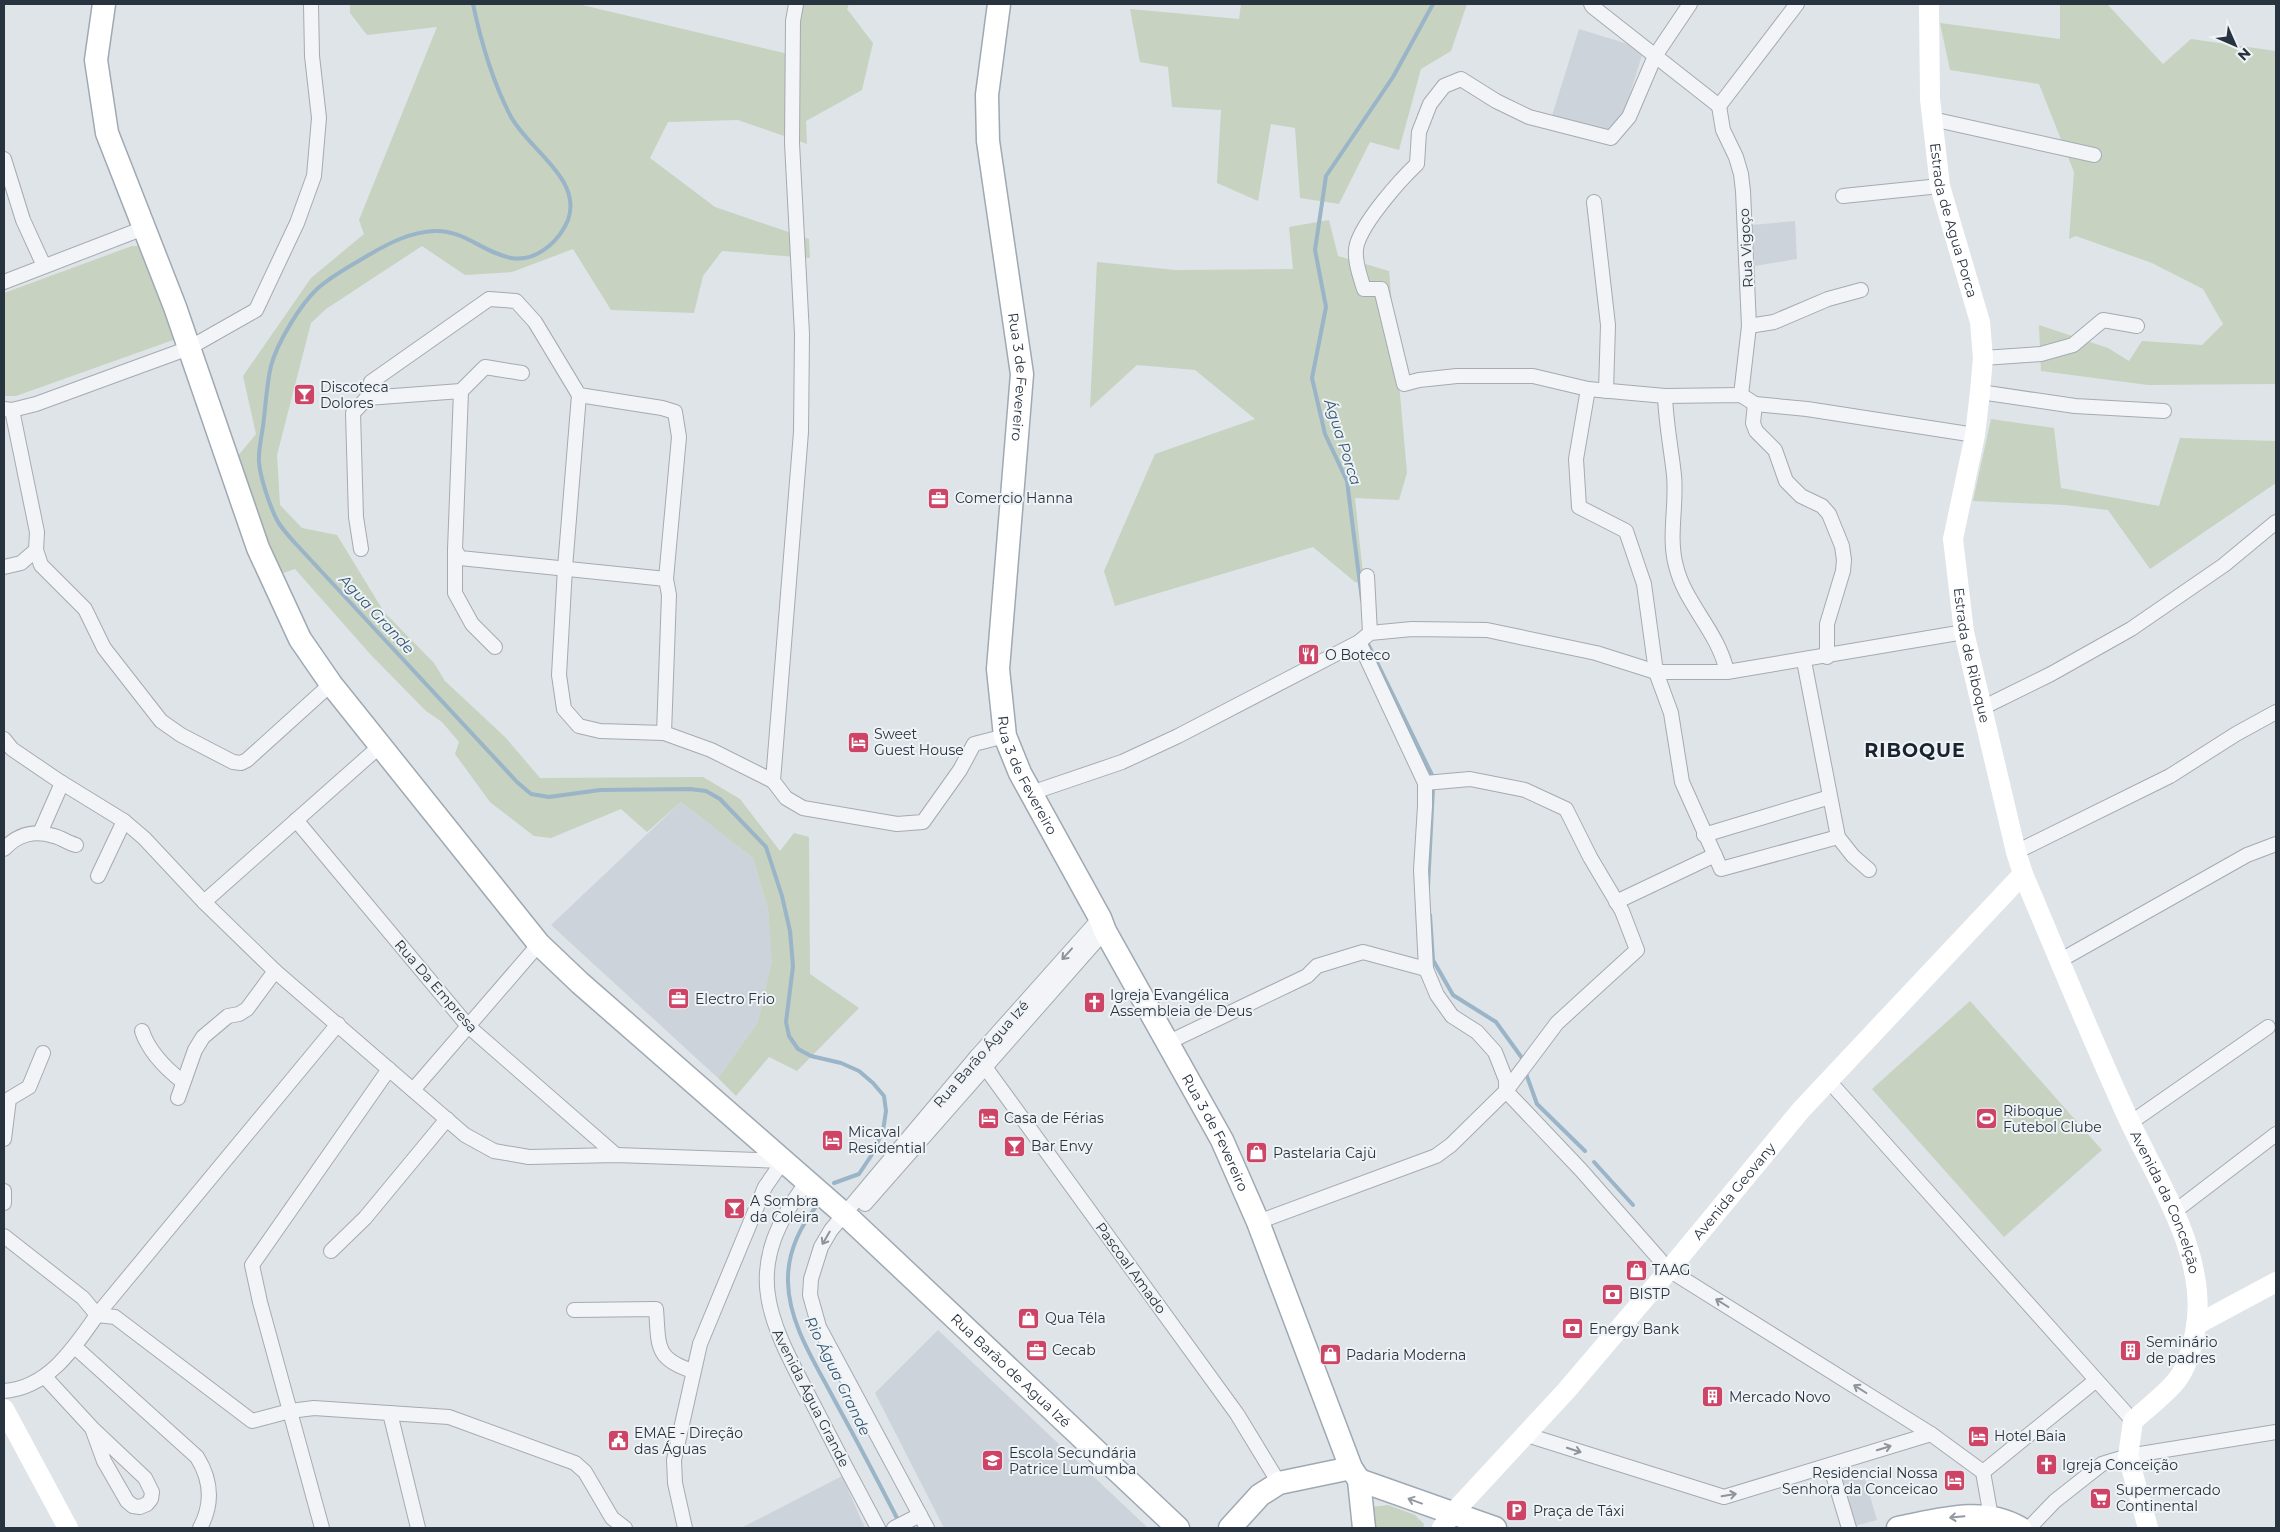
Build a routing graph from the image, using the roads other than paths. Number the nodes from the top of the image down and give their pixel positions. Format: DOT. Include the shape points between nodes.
graph roads {
  1 [pos="104,4"];
  2 [pos="311,4"];
  3 [pos="796,4"];
  4 [pos="999,4"];
  5 [pos="1591,4"];
  6 [pos="1690,4"];
  7 [pos="1797,4"];
  8 [pos="1929,4"];
  9 [pos="1655,56"];
  10 [pos="1719,106"];
  11 [pos="1932,119"];
  12 [pos="2094,155"];
  13 [pos="4,159"];
  14 [pos="1940,186"];
  15 [pos="1843,196"];
  16 [pos="1594,202"];
  17 [pos="144,228"];
  18 [pos="44,266"];
  19 [pos="4,282"];
  20 [pos="1861,290"];
  21 [pos="1749,326"];
  22 [pos="2136,326"];
  23 [pos="189,348"];
  24 [pos="1983,358"];
  25 [pos="522,373"];
  26 [pos="1588,389"];
  27 [pos="461,391"];
  28 [pos="1606,391"];
  29 [pos="1980,392"];
  30 [pos="579,395"];
  31 [pos="1741,395"];
  32 [pos="1665,396"];
  33 [pos="367,398"];
  34 [pos="1755,404"];
  35 [pos="8,410"];
  36 [pos="2164,411"];
  37 [pos="1974,435"];
  38 [pos="2276,522"];
  39 [pos="361,549"];
  40 [pos="36,550"];
  41 [pos="454,550"];
  42 [pos="4,567"];
  43 [pos="565,568"];
  44 [pos="1367,576"];
  45 [pos="666,579"];
  46 [pos="1964,632"];
  47 [pos="1370,633"];
  48 [pos="1359,642"];
  49 [pos="495,647"];
  50 [pos="1827,656"];
  51 [pos="1804,660"];
  52 [pos="1656,672"];
  53 [pos="1727,672"];
  54 [pos="331,684"];
  55 [pos="1982,708"];
  56 [pos="2276,712"];
  57 [pos="664,733"];
  58 [pos="1005,736"];
  59 [pos="4,739"];
  60 [pos="380,746"];
  61 [pos="773,780"];
  62 [pos="1425,782"];
  63 [pos="62,783"];
  64 [pos="1031,793"];
  65 [pos="1830,796"];
  66 [pos="296,820"];
  67 [pos="124,821"];
  68 [pos="40,833"];
  69 [pos="1704,835"];
  70 [pos="1838,837"];
  71 [pos="76,844"];
  72 [pos="2276,844"];
  73 [pos="4,849"];
  74 [pos="2016,852"];
  75 [pos="1715,855"];
  76 [pos="1869,870"];
  77 [pos="2023,874"];
  78 [pos="98,876"];
  79 [pos="204,902"];
  80 [pos="1616,902"];
  81 [pos="1102,925"];
  82 [pos="539,944"];
  83 [pos="2060,961"];
  84 [pos="1426,969"];
  85 [pos="276,971"];
  86 [pos="338,1024"];
  87 [pos="468,1026"];
  88 [pos="2268,1027"];
  89 [pos="142,1031"];
  90 [pos="1169,1042"];
  91 [pos="43,1053"];
  92 [pos="981,1062"];
  93 [pos="389,1069"];
  94 [pos="1828,1080"];
  95 [pos="183,1082"];
  96 [pos="413,1090"];
  97 [pos="1506,1091"];
  98 [pos="178,1098"];
  99 [pos="447,1120"];
  100 [pos="2130,1123"];
  101 [pos="2276,1134"];
  102 [pos="4,1139"];
  103 [pos="616,1155"];
  104 [pos="783,1161"];
  105 [pos="807,1182"];
  106 [pos="4,1191"];
  107 [pos="4,1203"];
  108 [pos="2174,1212"];
  109 [pos="848,1217"];
  110 [pos="1258,1222"];
  111 [pos="4,1236"];
  112 [pos="331,1251"];
  113 [pos="1670,1270"];
  114 [pos="2276,1282"];
  115 [pos="574,1310"];
  116 [pos="97,1315"];
  117 [pos="2196,1325"];
  118 [pos="75,1347"];
  119 [pos="693,1371"];
  120 [pos="46,1377"];
  121 [pos="2095,1381"];
  122 [pos="4,1391"];
  123 [pos="4,1409"];
  124 [pos="290,1411"];
  125 [pos="390,1413"];
  126 [pos="2133,1421"];
  127 [pos="92,1428"];
  128 [pos="2276,1432"];
  129 [pos="1931,1434"];
  130 [pos="1527,1435"];
  131 [pos="2128,1456"];
  132 [pos="1830,1464"];
  133 [pos="1983,1472"];
  134 [pos="1355,1474"];
  135 [pos="1279,1483"];
  136 [pos="915,1517"];
  137 [pos="1992,1517"];
  138 [pos="1447,1521"];
  139 [pos="68,1528"];
  140 [pos="200,1528"];
  141 [pos="322,1528"];
  142 [pos="418,1528"];
  143 [pos="625,1528"];
  144 [pos="685,1528"];
  145 [pos="878,1528"];
  146 [pos="894,1528"];
  147 [pos="927,1528"];
  148 [pos="1178,1528"];
  149 [pos="1230,1528"];
  150 [pos="1364,1528"];
  151 [pos="1494,1528"];
  152 [pos="1849,1528"];
  153 [pos="1898,1528"];
  154 [pos="2020,1528"];
  155 [pos="2029,1528"];
  156 [pos="2148,1528"];
  1 -- 17 [label="main road, Rua Barão de Agua Izé" via="96,60 107,133"];
  2 -- 23 [label="street" via="312,56 319,118 314,176 298,224 256,310"];
  3 -- 61 [label="street" via="793,21 792,143 802,334 801,432"];
  4 -- 58 [label="main road, Rua 3 de Fevereiro" via="988,96 988,140 1022,374 998,669"];
  5 -- 9 [label="street"];
  6 -- 9 [label="street"];
  7 -- 10 [label="street"];
  8 -- 11 [label="main road, Estrada de Agua Porca"];
  9 -- 10 [label="street"];
  9 -- 26 [label="street" via="1629,117 1611,138 1529,117 1461,79 1444,86 1430,104 1419,132 1417,164 1384,202 1357,245 1358,269 1364,289 1381,289 1404,384 1457,376 1533,376"];
  10 -- 21 [label="street, Rua Vigoço" via="1722,130 1741,174"];
  11 -- 12 [label="street"];
  11 -- 14 [label="main road, Estrada de Agua Porca"];
  13 -- 18 [label="street" via="23,220"];
  14 -- 15 [label="street"];
  14 -- 24 [label="main road, Estrada de Agua Porca" via="1980,322"];
  16 -- 28 [label="street" via="1608,325"];
  17 -- 18 [label="street"];
  17 -- 23 [label="main road, Rua Barão de Agua Izé"];
  18 -- 19 [label="street"];
  20 -- 21 [label="street" via="1828,299 1774,322"];
  21 -- 31 [label="street, Rua Vigoço"];
  22 -- 24 [label="street" via="2103,320 2073,345 2041,354"];
  23 -- 35 [label="street" via="36,404"];
  23 -- 54 [label="main road, Rua Barão de Agua Izé" via="258,548 300,639"];
  24 -- 29 [label="main road, Estrada de Agua Porca"];
  25 -- 27 [label="street" via="486,366"];
  26 -- 28 [label="street"];
  26 -- 52 [label="street" via="1576,458 1579,507 1626,531 1644,584"];
  27 -- 33 [label="street"];
  27 -- 41 [label="street"];
  28 -- 32 [label="street"];
  29 -- 36 [label="street" via="2076,406"];
  29 -- 37 [label="main road, Estrada de Agua Porca"];
  30 -- 33 [label="street" via="536,322 516,301 489,299 371,382"];
  30 -- 43 [label="street"];
  30 -- 45 [label="street" via="675,412 679,437"];
  31 -- 32 [label="street"];
  31 -- 34 [label="street"];
  32 -- 53 [label="street" via="1674,477 1675,565 1721,650"];
  33 -- 39 [label="street" via="353,414 356,517"];
  34 -- 37 [label="street"];
  34 -- 50 [label="street" via="1753,422 1756,431 1775,450 1786,481 1801,496 1822,506 1842,546 1843,571 1827,624"];
  35 -- 40 [label="street" via="37,532"];
  37 -- 46 [label="main road, Estrada de Riboque" via="1953,539"];
  38 -- 55 [label="street" via="2224,565 2131,629"];
  40 -- 42 [label="street" via="21,563"];
  40 -- 54 [label="street" via="41,565 85,609 104,648 161,721 233,762 247,760"];
  41 -- 43 [label="street" via="460,558"];
  41 -- 49 [label="street" via="455,593 472,624"];
  43 -- 45 [label="street"];
  43 -- 57 [label="street" via="559,675 564,709 579,726 600,731"];
  44 -- 47 [label="street"];
  45 -- 57 [label="street" via="670,595"];
  46 -- 50 [label="street"];
  46 -- 55 [label="main road, Estrada de Riboque"];
  47 -- 48 [label="street"];
  47 -- 52 [label="street" via="1412,629 1487,630 1596,653"];
  48 -- 62 [label="street"];
  48 -- 64 [label="street" via="1122,762"];
  50 -- 51 [label="street"];
  51 -- 53 [label="street"];
  51 -- 65 [label="street"];
  52 -- 53 [label="street"];
  52 -- 69 [label="street" via="1671,713 1682,782"];
  54 -- 60 [label="main road, Rua Barão de Agua Izé"];
  55 -- 74 [label="main road, Estrada de Riboque"];
  56 -- 74 [label="street" via="2170,776"];
  57 -- 61 [label="street" via="711,750"];
  58 -- 61 [label="street" via="974,744 960,770 923,822 897,824 804,808 786,798"];
  58 -- 64 [label="main road, Rua 3 de Fevereiro"];
  59 -- 63 [label="street" via="12,749"];
  60 -- 66 [label="street"];
  60 -- 82 [label="main road, Rua Barão de Agua Izé"];
  62 -- 80 [label="street" via="1470,779 1525,790 1566,809"];
  62 -- 84 [label="street" via="1421,870"];
  63 -- 67 [label="street"];
  63 -- 68 [label="street"];
  64 -- 81 [label="main road, Rua 3 de Fevereiro"];
  65 -- 69 [label="street"];
  65 -- 70 [label="street"];
  66 -- 79 [label="street"];
  66 -- 87 [label="street, Rua Da Empresa"];
  67 -- 78 [label="street"];
  67 -- 79 [label="street"];
  68 -- 71 [label="street"];
  68 -- 73 [label="street" via="19,836"];
  69 -- 75 [label="street"];
  70 -- 75 [label="street" via="1721,869"];
  70 -- 76 [label="street" via="1852,856"];
  72 -- 83 [label="street" via="2240,859"];
  74 -- 77 [label="main road, Estrada de Riboque"];
  75 -- 80 [label="street"];
  77 -- 83 [label="main road, Avenida da Concelção"];
  77 -- 94 [label="main road, Avenida Geovany"];
  79 -- 85 [label="street"];
  80 -- 97 [label="street" via="1637,950 1557,1023"];
  81 -- 90 [label="main road, Rua 3 de Fevereiro"];
  81 -- 92 [label="street, Rua Barão Água Izé"];
  82 -- 87 [label="street"];
  82 -- 104 [label="main road, Rua Barão de Agua Izé"];
  83 -- 100 [label="main road, Avenida da Concelção"];
  84 -- 90 [label="street" via="1363,952 1317,966 1308,976"];
  84 -- 97 [label="street" via="1437,995 1452,1016 1477,1032 1495,1052 1506,1080"];
  85 -- 86 [label="street"];
  85 -- 95 [label="street" via="247,1008 228,1016 204,1037 195,1050"];
  86 -- 93 [label="street"];
  86 -- 116 [label="street"];
  87 -- 96 [label="street"];
  87 -- 103 [label="street, Rua Da Empresa"];
  88 -- 100 [label="street"];
  89 -- 95 [label="street" via="146,1045"];
  90 -- 110 [label="main road, Rua 3 de Fevereiro" via="1222,1140"];
  91 -- 102 [label="street" via="28,1087 9,1099"];
  92 -- 109 [label="street, Rua Barão Água Izé"];
  92 -- 135 [label="street, Pascoal Amado" via="1237,1414"];
  93 -- 96 [label="street"];
  93 -- 124 [label="street" via="252,1265"];
  94 -- 113 [label="main road, Avenida Geovany"];
  94 -- 121 [label="street"];
  95 -- 98 [label="street"];
  96 -- 99 [label="street"];
  97 -- 110 [label="street" via="1436,1156"];
  97 -- 113 [label="street"];
  99 -- 103 [label="street" via="465,1135 494,1151 529,1158"];
  99 -- 112 [label="street" via="366,1218"];
  100 -- 108 [label="main road, Avenida da Concelção"];
  101 -- 108 [label="street"];
  103 -- 104 [label="street"];
  104 -- 105 [label="main road, Rua Barão de Agua Izé"];
  104 -- 119 [label="street" via="765,1187 700,1344"];
  105 -- 109 [label="main road, Rua Barão de Agua Izé"];
  105 -- 145 [label="street, Avenida Água Grande" via="783,1215 770,1248 766,1276 770,1311 790,1361"];
  106 -- 107 [label="street"];
  108 -- 117 [label="main road, Avenida da Concelção" via="2193,1267"];
  109 -- 136 [label="street, Rua Barão Água Izé, one-way" via="831,1230 814,1265 810,1295 819,1327"];
  109 -- 148 [label="main road, Rua Barão de Agua Izé"];
  110 -- 134 [label="main road, Rua 3 de Fevereiro"];
  111 -- 116 [label="street" via="83,1298"];
  129 -- 113 [label="street, one-way"];
  113 -- 130 [label="main road, Avenida Geovany"];
  114 -- 117 [label="main road"];
  115 -- 119 [label="street" via="656,1309 663,1355 671,1363"];
  116 -- 118 [label="street"];
  116 -- 124 [label="street" via="115,1317 252,1421"];
  117 -- 126 [label="main road, Avenida da Concelção" via="2190,1352 2178,1380"];
  118 -- 120 [label="street"];
  118 -- 140 [label="street" via="197,1458 207,1478 210,1498"];
  119 -- 144 [label="street" via="674,1460 675,1483"];
  120 -- 122 [label="street"];
  120 -- 127 [label="street"];
  121 -- 126 [label="street"];
  121 -- 133 [label="street"];
  123 -- 139 [label="main road"];
  124 -- 125 [label="street" via="314,1408"];
  124 -- 141 [label="street"];
  125 -- 142 [label="street"];
  125 -- 143 [label="street" via="450,1418 575,1462 585,1472 612,1518"];
  126 -- 131 [label="main road"];
  127 -- 127 [label="street" via="104,1461 127,1502 140,1507 146,1504 152,1492 145,1478"];
  128 -- 131 [label="street"];
  132 -- 129 [label="street, one-way"];
  129 -- 133 [label="street"];
  130 -- 132 [label="street, one-way" via="1724,1497"];
  130 -- 138 [label="main road, Avenida Geovany"];
  131 -- 155 [label="street" via="2102,1464 2055,1501"];
  131 -- 156 [label="main road"];
  132 -- 152 [label="street"];
  133 -- 137 [label="street"];
  134 -- 135 [label="main road"];
  138 -- 134 [label="main road, one-way"];
  134 -- 150 [label="main road, Rua 3 de Fevereiro"];
  135 -- 149 [label="main road" via="1260,1495"];
  136 -- 146 [label="street"];
  136 -- 147 [label="street"];
  137 -- 153 [label="main road, one-way" via="1956,1516"];
  137 -- 154 [label="main road"];
  138 -- 151 [label="main road"];
}
